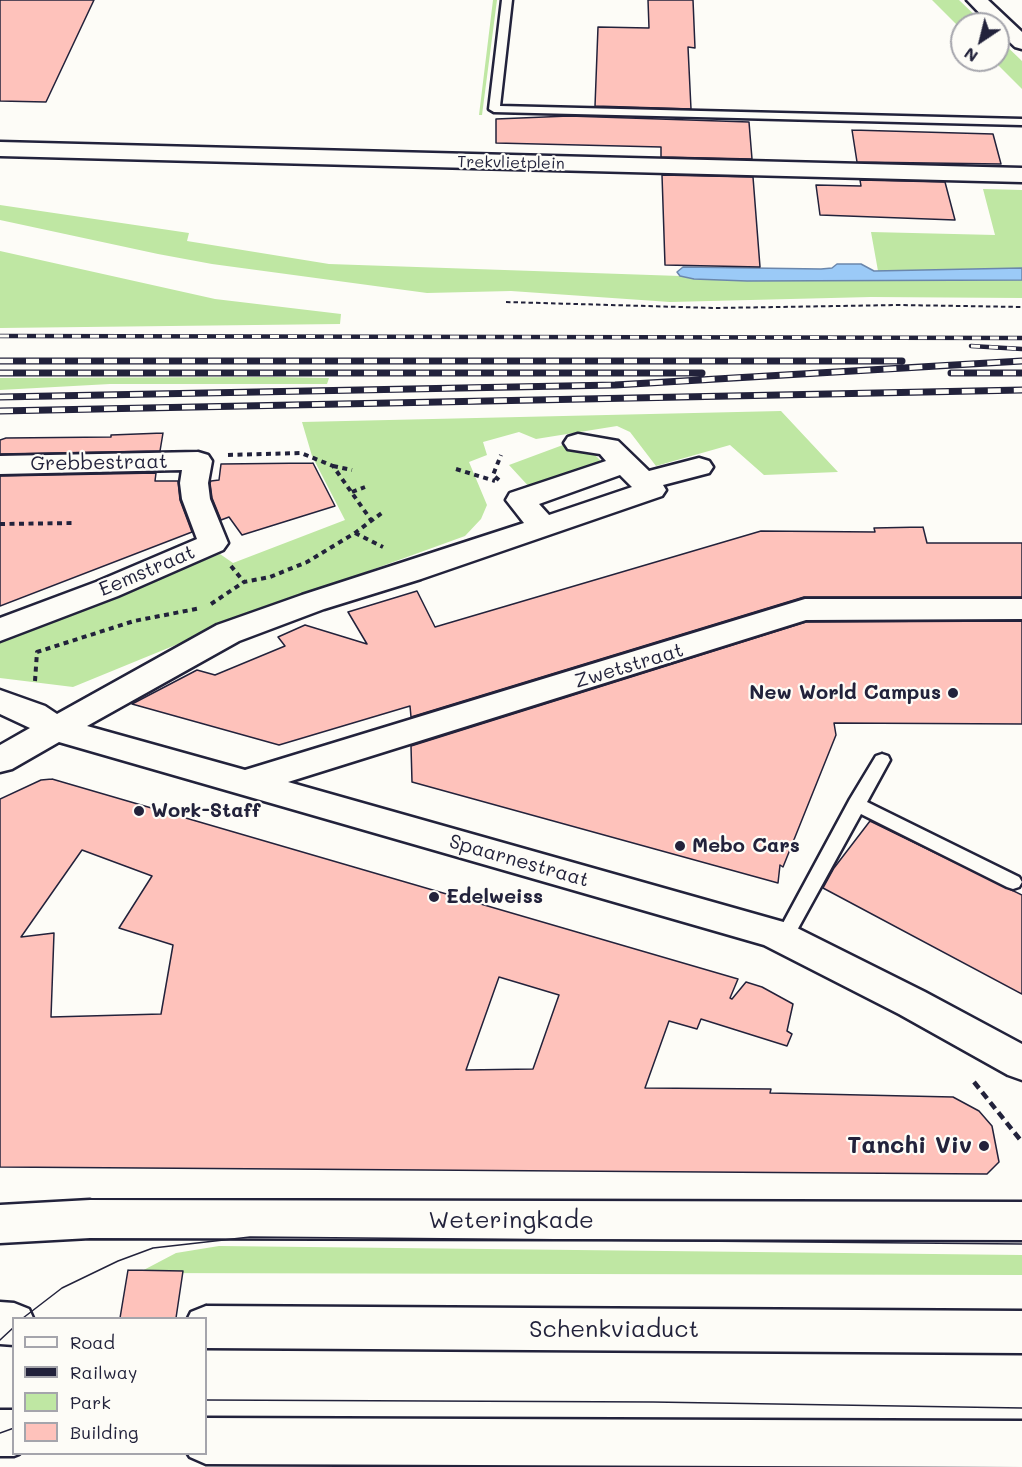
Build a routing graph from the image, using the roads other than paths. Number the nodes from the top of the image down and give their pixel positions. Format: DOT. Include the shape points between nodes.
graph roads {
  1 [pos="507,0"];
  2 [pos="977,0"];
  3 [pos="1022,43"];
  4 [pos="1022,122"];
  5 [pos="0,149"];
  6 [pos="1022,176"];
  7 [pos="578,443"];
  8 [pos="198,461"];
  9 [pos="0,465"];
  10 [pos="699,467"];
  11 [pos="634,472"];
  12 [pos="542,526"];
  13 [pos="1022,609"];
  14 [pos="0,630"];
  15 [pos="0,702"];
  16 [pos="45,722"];
  17 [pos="0,760"];
  18 [pos="882,760"];
  19 [pos="245,783"];
  20 [pos="856,804"];
  21 [pos="1013,882"];
  22 [pos="784,938"];
  23 [pos="1022,1063"];
  24 [pos="1022,1221"];
  25 [pos="0,1224"];
  26 [pos="207,1327"];
  27 [pos="1022,1332"];
  28 [pos="207,1441"];
  29 [pos="1022,1444"];
  1 -- 4 [label="lane" via="494,109"];
  2 -- 3 [label="street"];
  5 -- 6 [label="street, Trekvlietplein"];
  7 -- 11 [label="street" via="608,447"];
  8 -- 9 [label="street, Grebbestraat"];
  8 -- 14 [label="street, Eemstraat" via="196,499 213,543"];
  10 -- 11 [label="street"];
  11 -- 12 [label="street" via="652,490"];
  11 -- 12 [label="street" via="520,500"];
  12 -- 16 [label="street" via="228,633"];
  13 -- 19 [label="street, Zwetstraat" via="805,610"];
  15 -- 16 [label="street, Spaarnestraat"];
  16 -- 17 [label="street"];
  16 -- 19 [label="street, Spaarnestraat"];
  18 -- 20 [label="lane"];
  19 -- 22 [label="street, Spaarnestraat"];
  20 -- 21 [label="lane"];
  20 -- 22 [label="lane"];
  22 -- 23 [label="street, Spaarnestraat"];
  24 -- 25 [label="street, Weteringkade" via="90,1219"];
  26 -- 27 [label="street, Schenkviaduct"];
  28 -- 29 [label="street"];
}
